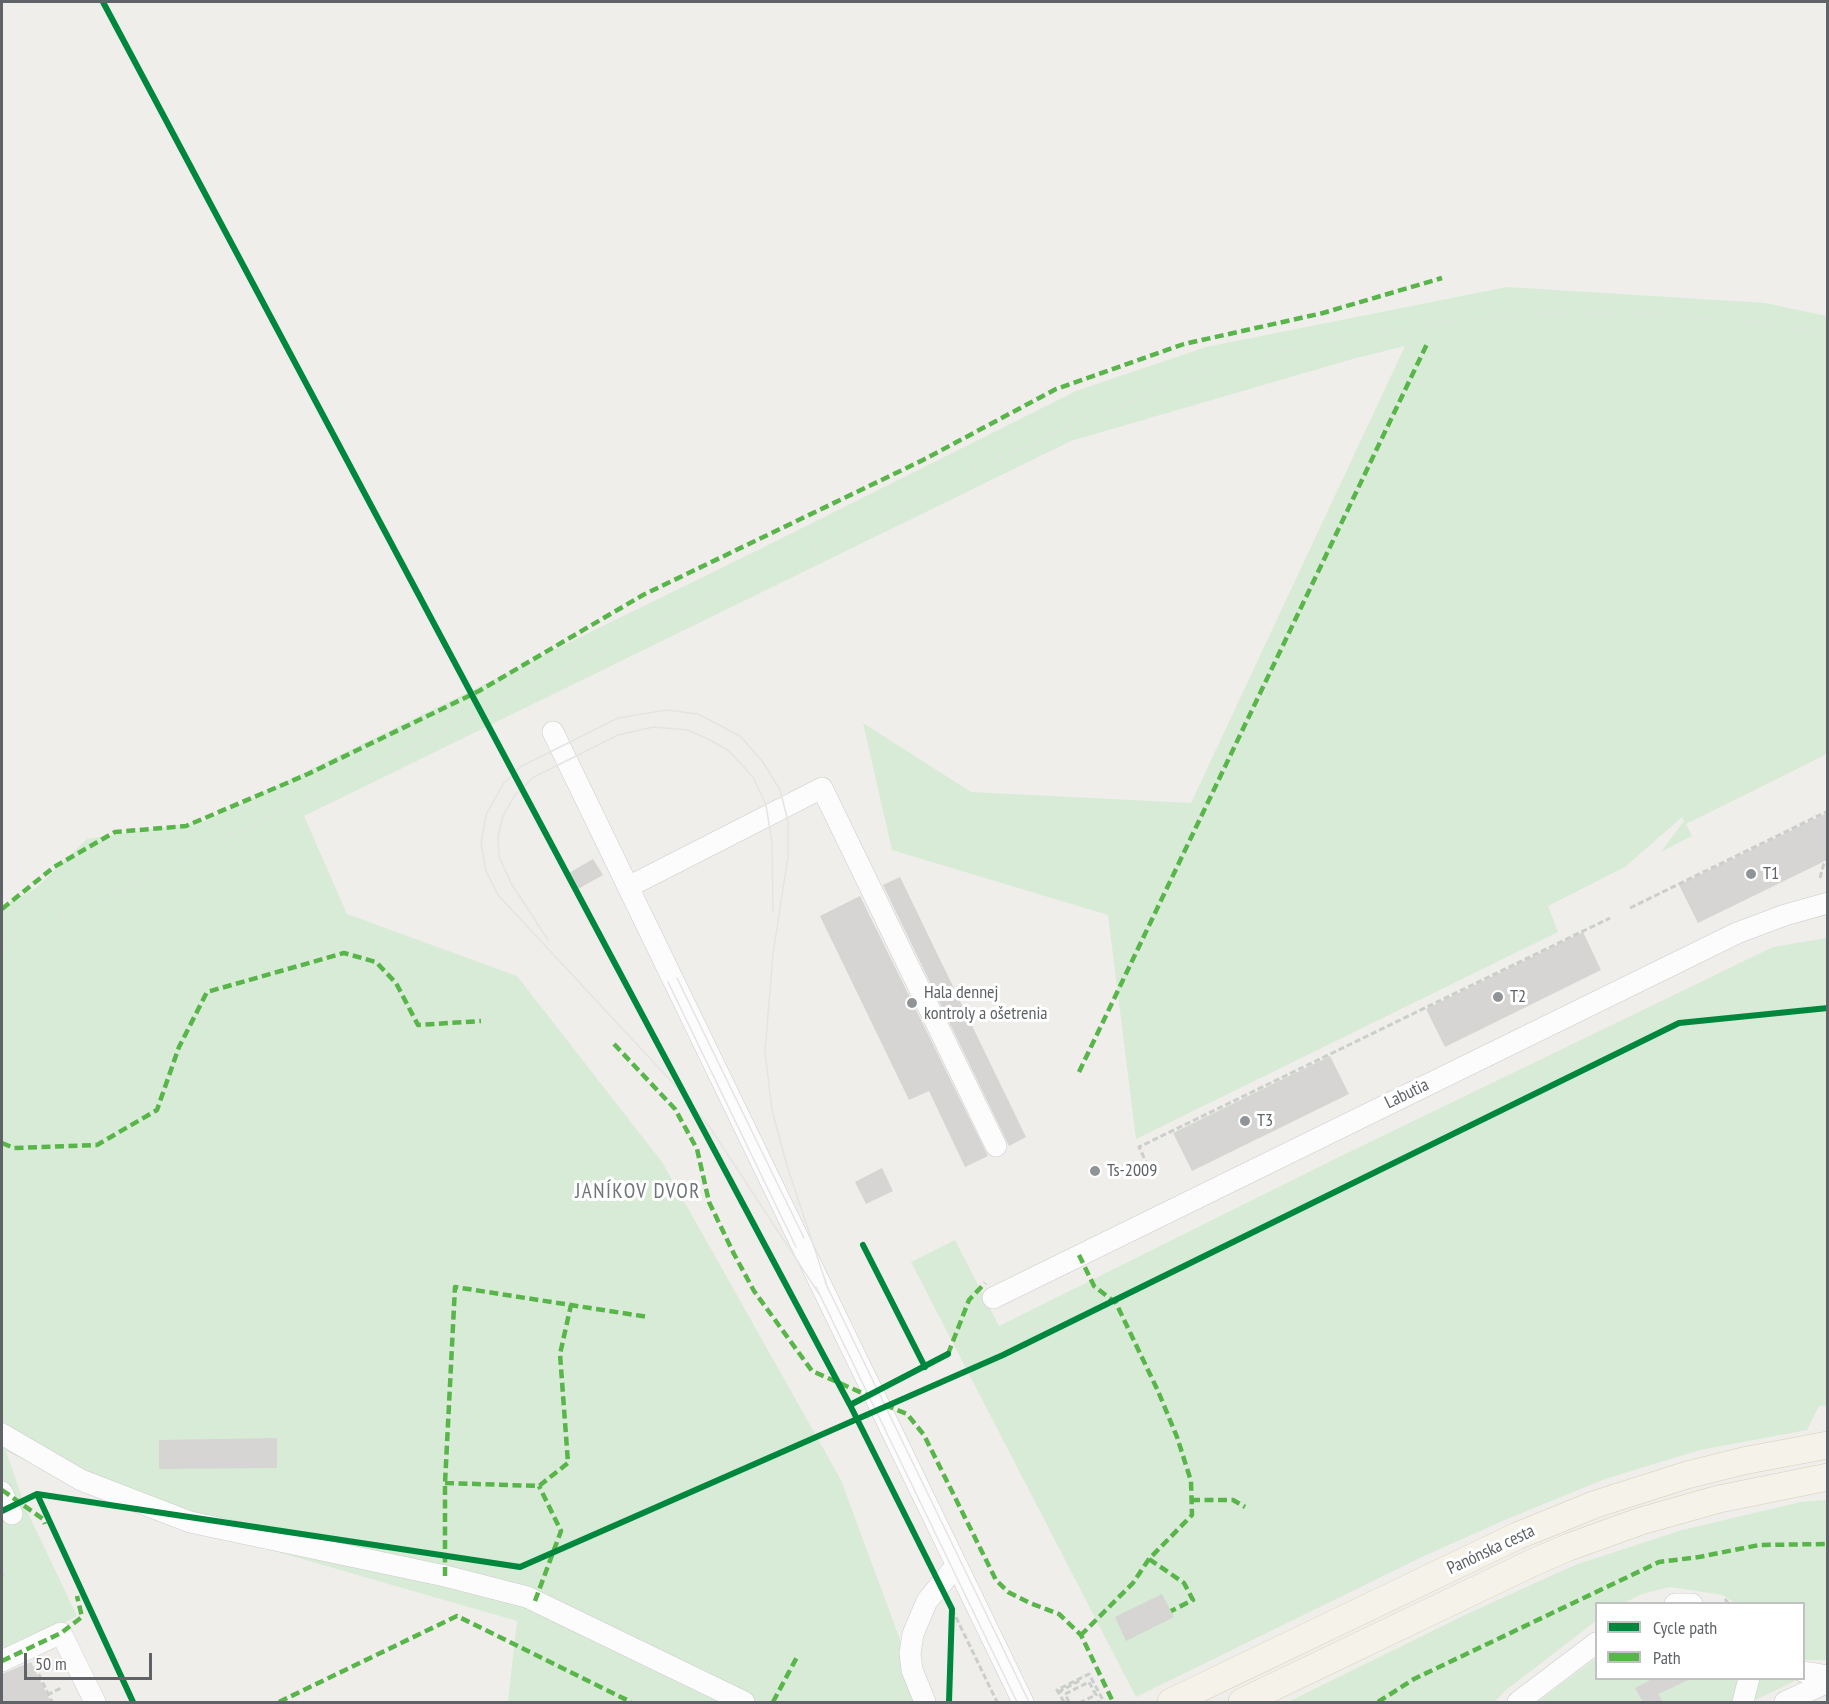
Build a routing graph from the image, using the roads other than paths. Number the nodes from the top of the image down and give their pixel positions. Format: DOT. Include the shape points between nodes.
graph roads {
  1 [pos="553,732"];
  2 [pos="628,887"];
  3 [pos="1827,903"];
  4 [pos="996,1146"];
  5 [pos="993,1299"];
  6 [pos="2,1434"];
  7 [pos="1827,1445"];
  8 [pos="1827,1477"];
  9 [pos="2,1492"];
  10 [pos="12,1514"];
  11 [pos="956,1566"];
  12 [pos="1361,1612"];
  13 [pos="1372,1639"];
  14 [pos="1595,1644"];
  15 [pos="2,1661"];
  16 [pos="1805,1672"];
  17 [pos="1827,1676"];
  18 [pos="1748,1680"];
  19 [pos="1827,1682"];
  20 [pos="95,1702"];
  21 [pos="744,1702"];
  22 [pos="925,1702"];
  23 [pos="1023,1702"];
  24 [pos="1171,1702"];
  25 [pos="1242,1702"];
  26 [pos="1518,1702"];
  27 [pos="1743,1702"];
  28 [pos="1785,1702"];
  1 -- 2 [label="street"];
  2 -- 4 [label="street" via="822,788"];
  2 -- 11 [label="street"];
  3 -- 5 [label="street, Labutia" via="1737,933"];
  6 -- 21 [label="street" via="81,1480 190,1522 527,1597"];
  7 -- 12 [label="main road, Panónska cesta" via="1687,1475 1596,1504 1517,1536"];
  8 -- 13 [label="main road, Panónska cesta" via="1719,1499 1605,1534 1534,1562"];
  9 -- 10 [label="street"];
  11 -- 22 [label="street" via="927,1601 913,1634 912,1670"];
  11 -- 23 [label="street"];
  12 -- 13 [label="street"];
  12 -- 24 [label="main road, Panónska cesta"];
  13 -- 25 [label="main road, Panónska cesta"];
  14 -- 26 [label="street"];
  15 -- 20 [label="street" via="61,1633"];
  16 -- 17 [label="street"];
  18 -- 27 [label="street"];
  19 -- 28 [label="street"];
}
